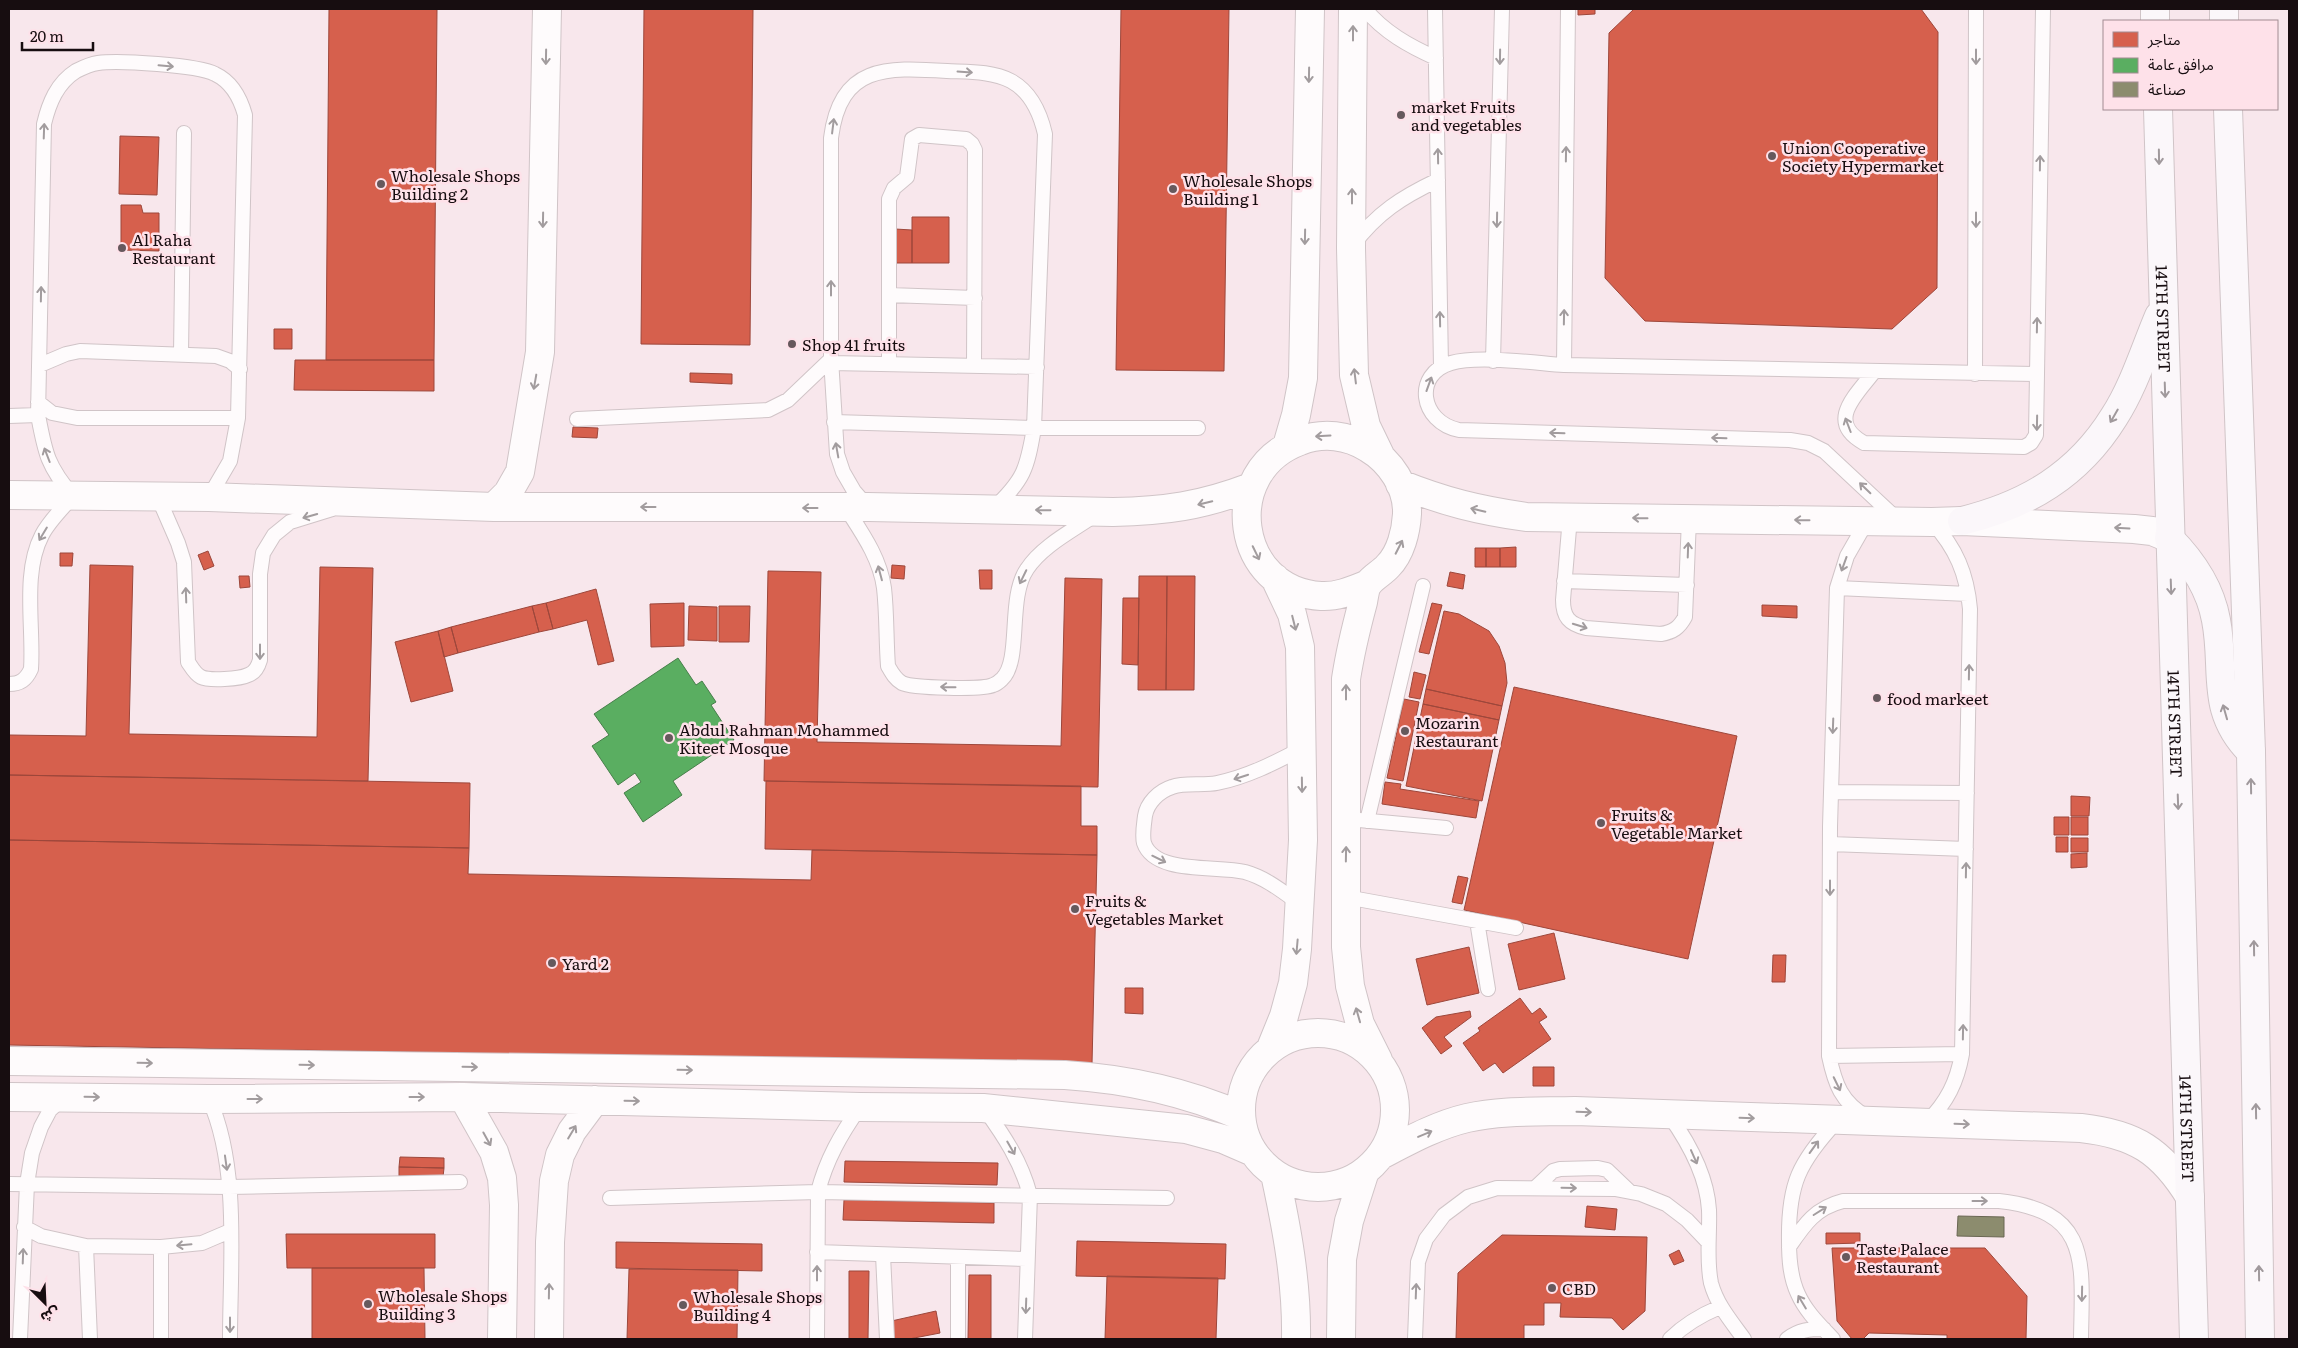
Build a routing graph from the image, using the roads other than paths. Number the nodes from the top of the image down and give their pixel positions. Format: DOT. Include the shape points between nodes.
graph roads {
  1 [pos="547,9"];
  2 [pos="1310,9"];
  3 [pos="1353,9"];
  4 [pos="1365,9"];
  5 [pos="1435,9"];
  6 [pos="1502,9"];
  7 [pos="1568,9"];
  8 [pos="1976,9"];
  9 [pos="2043,9"];
  10 [pos="1436,58"];
  11 [pos="2158,110"];
  12 [pos="2228,110"];
  13 [pos="184,133"];
  14 [pos="1438,180"];
  15 [pos="1352,248"];
  16 [pos="889,295"];
  17 [pos="975,298"];
  18 [pos="2163,307"];
  19 [pos="181,354"];
  20 [pos="831,361"];
  21 [pos="1493,361"];
  22 [pos="889,363"];
  23 [pos="40,365"];
  24 [pos="974,365"];
  25 [pos="1564,365"];
  26 [pos="1038,367"];
  27 [pos="1441,367"];
  28 [pos="240,369"];
  29 [pos="1873,373"];
  30 [pos="1975,374"];
  31 [pos="2036,374"];
  32 [pos="38,409"];
  33 [pos="9,416"];
  34 [pos="238,418"];
  35 [pos="577,419"];
  36 [pos="834,422"];
  37 [pos="1034,428"];
  38 [pos="1198,428"];
  39 [pos="1287,446"];
  40 [pos="1380,455"];
  41 [pos="1400,484"];
  42 [pos="1251,487"];
  43 [pos="9,495"];
  44 [pos="73,496"];
  45 [pos="158,497"];
  46 [pos="209,497"];
  47 [pos="357,502"];
  48 [pos="494,507"];
  49 [pos="857,507"];
  50 [pos="992,509"];
  51 [pos="1099,512"];
  52 [pos="1570,517"];
  53 [pos="1689,519"];
  54 [pos="1867,521"];
  55 [pos="1962,521"];
  56 [pos="1900,522"];
  57 [pos="1932,522"];
  58 [pos="2169,538"];
  59 [pos="1275,578"];
  60 [pos="1564,581"];
  61 [pos="1368,584"];
  62 [pos="1687,585"];
  63 [pos="1424,586"];
  64 [pos="1838,588"];
  65 [pos="1968,594"];
  66 [pos="9,684"];
  67 [pos="1301,749"];
  68 [pos="2251,752"];
  69 [pos="1831,792"];
  70 [pos="1967,793"];
  71 [pos="1356,820"];
  72 [pos="1446,828"];
  73 [pos="1830,844"];
  74 [pos="1966,849"];
  75 [pos="1346,897"];
  76 [pos="1300,904"];
  77 [pos="1477,921"];
  78 [pos="1516,928"];
  79 [pos="1488,989"];
  80 [pos="1271,1048"];
  81 [pos="1962,1054"];
  82 [pos="1829,1056"];
  83 [pos="1378,1060"];
  84 [pos="9,1061"];
  85 [pos="9,1096"];
  86 [pos="64,1097"];
  87 [pos="464,1097"];
  88 [pos="209,1099"];
  89 [pos="595,1100"];
  90 [pos="860,1107"];
  91 [pos="983,1108"];
  92 [pos="1669,1115"];
  93 [pos="1241,1116"];
  94 [pos="1837,1121"];
  95 [pos="1875,1121"];
  96 [pos="1926,1123"];
  97 [pos="1253,1152"];
  98 [pos="1373,1163"];
  99 [pos="1275,1174"];
  100 [pos="460,1182"];
  101 [pos="9,1184"];
  102 [pos="27,1184"];
  103 [pos="229,1187"];
  104 [pos="1534,1188"];
  105 [pos="1629,1191"];
  106 [pos="818,1192"];
  107 [pos="1030,1195"];
  108 [pos="2190,1197"];
  109 [pos="610,1198"];
  110 [pos="1166,1198"];
  111 [pos="24,1227"];
  112 [pos="230,1231"];
  113 [pos="1708,1242"];
  114 [pos="86,1246"];
  115 [pos="160,1247"];
  116 [pos="1789,1247"];
  117 [pos="817,1252"];
  118 [pos="883,1255"];
  119 [pos="958,1258"];
  120 [pos="1028,1259"];
  121 [pos="2259,1302"];
  122 [pos="1720,1307"];
  123 [pos="1828,1334"];
  124 [pos="20,1339"];
  125 [pos="90,1339"];
  126 [pos="161,1339"];
  127 [pos="230,1339"];
  128 [pos="502,1339"];
  129 [pos="549,1339"];
  130 [pos="816,1339"];
  131 [pos="887,1339"];
  132 [pos="958,1339"];
  133 [pos="1024,1339"];
  134 [pos="1296,1339"];
  135 [pos="1341,1339"];
  136 [pos="1414,1339"];
  137 [pos="1670,1339"];
  138 [pos="1744,1339"];
  139 [pos="1787,1339"];
  140 [pos="2081,1339"];
  141 [pos="2194,1339"];
  142 [pos="2260,1339"];
  143 [pos="2269,1339"];
  1 -- 48 [label="street, one-way" via="540,352 520,472"];
  2 -- 39 [label="street, one-way" via="1303,378"];
  15 -- 3 [label="street, one-way"];
  4 -- 10 [label="lane" via="1407,45"];
  5 -- 10 [label="lane"];
  6 -- 21 [label="lane, one-way"];
  25 -- 7 [label="lane, one-way"];
  8 -- 30 [label="lane, one-way"];
  31 -- 9 [label="lane, one-way"];
  14 -- 10 [label="lane, one-way"];
  11 -- 18 [label="main road, 14TH STREET, one-way"];
  12 -- 68 [label="main road"];
  13 -- 19 [label="lane"];
  14 -- 15 [label="lane" via="1406,195 1379,216"];
  27 -- 14 [label="lane, one-way"];
  40 -- 15 [label="street, one-way" via="1366,426 1354,375"];
  16 -- 17 [label="lane"];
  16 -- 17 [label="lane" via="889,199 894,188 907,177 910,144 919,135 966,139 975,150"];
  16 -- 22 [label="lane"];
  17 -- 24 [label="lane"];
  18 -- 55 [label="main road, one-way" via="2115,416 2094,446 2072,468 2041,491 1992,514"];
  18 -- 58 [label="main road, 14TH STREET, one-way"];
  19 -- 23 [label="lane" via="80,351"];
  19 -- 28 [label="lane" via="216,356"];
  20 -- 22 [label="lane"];
  20 -- 26 [label="lane, one-way" via="831,138 834,116 844,96 860,81 880,71 902,68 991,74 1011,81 1028,95 1040,113 1045,134 1045,157"];
  20 -- 35 [label="lane" via="788,400 768,410"];
  20 -- 36 [label="lane"];
  21 -- 25 [label="lane"];
  21 -- 27 [label="lane" via="1452,362"];
  22 -- 24 [label="lane"];
  23 -- 28 [label="lane, one-way" via="44,124 48,104 76,71 96,63 118,62 197,68 214,73 240,98 246,115"];
  23 -- 32 [label="lane"];
  24 -- 26 [label="lane"];
  25 -- 29 [label="lane"];
  26 -- 37 [label="lane"];
  56 -- 27 [label="lane, one-way" via="1824,451 1808,443 1447,427 1433,416 1426,399 1432,376"];
  28 -- 34 [label="lane"];
  29 -- 30 [label="lane"];
  31 -- 29 [label="lane, one-way" via="2036,435 2032,443 2015,446 1864,443 1854,438 1845,417 1847,406"];
  30 -- 31 [label="lane"];
  32 -- 33 [label="lane"];
  32 -- 34 [label="lane" via="77,418"];
  44 -- 32 [label="lane, one-way" via="45,454"];
  34 -- 46 [label="lane" via="230,461"];
  36 -- 37 [label="lane"];
  49 -- 36 [label="lane, one-way" via="854,491 837,454"];
  37 -- 38 [label="lane"];
  37 -- 50 [label="lane" via="1028,464 1023,474 1009,494"];
  40 -- 39 [label="street, one-way" via="1359,442 1335,435 1310,437"];
  39 -- 42 [label="street" via="1265,463"];
  40 -- 41 [label="street"];
  52 -- 41 [label="street, one-way" via="1526,517 1483,511 1441,500"];
  61 -- 41 [label="street, one-way" via="1390,565 1403,540 1407,512"];
  42 -- 51 [label="street, one-way" via="1218,500 1184,508"];
  42 -- 59 [label="street, one-way" via="1245,512 1248,537 1258,560"];
  43 -- 44 [label="street"];
  44 -- 45 [label="street"];
  44 -- 66 [label="lane, one-way" via="42,534 34,551 31,669 21,682"];
  45 -- 46 [label="street"];
  47 -- 45 [label="lane, one-way" via="290,522 274,535 263,553 260,574 260,660 257,668 241,678 210,679 193,671 188,662 184,562"];
  46 -- 47 [label="street"];
  47 -- 48 [label="street"];
  49 -- 48 [label="street, one-way"];
  49 -- 50 [label="street"];
  51 -- 49 [label="lane, one-way" via="1038,556 1026,570 1019,586 1009,670 992,686 981,688 914,686 893,676 888,666 884,587"];
  51 -- 50 [label="street, one-way"];
  53 -- 52 [label="street, one-way"];
  52 -- 60 [label="lane"];
  54 -- 53 [label="street, one-way"];
  62 -- 53 [label="lane, one-way"];
  54 -- 56 [label="street"];
  54 -- 64 [label="lane, one-way" via="1847,556"];
  55 -- 57 [label="street"];
  58 -- 55 [label="street, one-way" via="2152,530"];
  56 -- 57 [label="street"];
  57 -- 65 [label="lane" via="1957,555"];
  68 -- 58 [label="main road, one-way" via="2240,741 2225,713 2219,638 2210,601 2194,567"];
  58 -- 108 [label="main road, 14TH STREET, one-way"];
  59 -- 61 [label="street" via="1297,590 1321,596 1345,594"];
  59 -- 67 [label="street, one-way" via="1292,614 1300,647"];
  60 -- 62 [label="lane"];
  60 -- 62 [label="lane, one-way" via="1563,610 1575,626 1661,634 1680,626 1685,617"];
  71 -- 61 [label="street, one-way" via="1346,680"];
  63 -- 71 [label="lane"];
  64 -- 65 [label="lane"];
  64 -- 69 [label="lane, one-way"];
  70 -- 65 [label="lane, one-way"];
  67 -- 76 [label="street, one-way" via="1303,840"];
  67 -- 76 [label="lane, one-way" via="1234,779 1215,784 1172,787 1146,807 1143,834 1151,854 1162,861 1247,873 1267,880"];
  121 -- 68 [label="main road, one-way"];
  69 -- 70 [label="lane"];
  69 -- 73 [label="lane"];
  70 -- 74 [label="lane"];
  71 -- 72 [label="lane"];
  75 -- 71 [label="street, one-way"];
  73 -- 74 [label="lane"];
  73 -- 82 [label="lane, one-way"];
  81 -- 74 [label="lane, one-way"];
  75 -- 77 [label="lane"];
  83 -- 75 [label="street, one-way" via="1360,1024 1350,986"];
  76 -- 80 [label="street, one-way" via="1293,983"];
  77 -- 78 [label="lane"];
  77 -- 79 [label="lane"];
  80 -- 83 [label="street" via="1297,1035 1327,1032 1355,1041"];
  80 -- 93 [label="street" via="1253,1067 1243,1091"];
  81 -- 82 [label="lane"];
  81 -- 96 [label="lane" via="1951,1092"];
  82 -- 95 [label="lane, one-way" via="1834,1078 1843,1096 1853,1109"];
  83 -- 98 [label="street" via="1390,1082 1396,1106 1392,1132"];
  84 -- 93 [label="street, one-way" via="1065,1075 1144,1084 1210,1103"];
  85 -- 86 [label="street"];
  86 -- 88 [label="street, one-way"];
  86 -- 102 [label="lane" via="50,1110 41,1127 32,1153"];
  88 -- 87 [label="street, one-way"];
  87 -- 89 [label="street"];
  87 -- 128 [label="street, one-way" via="494,1152 502,1178"];
  88 -- 103 [label="lane, one-way" via="222,1136"];
  89 -- 90 [label="street, one-way"];
  129 -- 89 [label="street, one-way" via="554,1181 560,1155 568,1139"];
  90 -- 91 [label="street"];
  90 -- 106 [label="lane" via="834,1147"];
  91 -- 97 [label="street" via="1186,1129 1223,1139"];
  91 -- 107 [label="lane, one-way" via="1011,1146 1024,1172"];
  92 -- 94 [label="street, one-way"];
  98 -- 92 [label="street, one-way" via="1424,1134 1466,1118 1510,1112 1575,1111"];
  92 -- 113 [label="lane, one-way" via="1686,1139 1702,1175 1709,1208"];
  93 -- 97 [label="street"];
  94 -- 95 [label="street"];
  116 -- 94 [label="lane, one-way" via="1788,1213 1796,1178 1813,1147"];
  95 -- 96 [label="street"];
  96 -- 108 [label="street, one-way" via="2108,1131 2134,1140 2150,1150 2176,1174"];
  97 -- 99 [label="street"];
  98 -- 99 [label="street" via="1344,1182 1320,1187 1297,1184"];
  98 -- 135 [label="street" via="1349,1221 1342,1259"];
  99 -- 134 [label="street" via="1286,1222 1297,1300"];
  100 -- 103 [label="lane"];
  101 -- 102 [label="lane"];
  102 -- 103 [label="lane"];
  102 -- 111 [label="lane"];
  103 -- 112 [label="lane"];
  104 -- 105 [label="lane, one-way"];
  104 -- 105 [label="lane" via="1553,1171 1598,1168 1607,1170"];
  136 -- 104 [label="lane, one-way" via="1418,1262 1426,1239 1444,1215 1468,1197 1497,1188"];
  105 -- 113 [label="lane" via="1666,1204"];
  106 -- 107 [label="lane"];
  106 -- 109 [label="lane"];
  106 -- 117 [label="lane"];
  107 -- 110 [label="lane"];
  107 -- 120 [label="lane"];
  108 -- 141 [label="main road, 14TH STREET"];
  111 -- 114 [label="lane" via="50,1238"];
  124 -- 111 [label="lane, one-way"];
  112 -- 115 [label="lane, one-way" via="202,1243"];
  112 -- 127 [label="lane, one-way"];
  113 -- 122 [label="lane" via="1711,1282"];
  114 -- 115 [label="lane"];
  114 -- 125 [label="lane"];
  115 -- 126 [label="lane"];
  123 -- 116 [label="lane, one-way" via="1809,1313 1798,1294 1791,1273"];
  116 -- 140 [label="lane, one-way" via="1813,1215 1842,1201 1999,1201 2043,1210 2061,1223 2075,1240 2082,1284"];
  117 -- 118 [label="lane"];
  130 -- 117 [label="lane, one-way"];
  118 -- 119 [label="lane"];
  118 -- 131 [label="lane"];
  119 -- 120 [label="lane"];
  119 -- 132 [label="lane"];
  120 -- 133 [label="lane, one-way"];
  121 -- 142 [label="main road"];
  121 -- 143 [label="lane"];
  122 -- 137 [label="lane" via="1687,1324"];
  122 -- 138 [label="lane"];
  123 -- 139 [label="lane" via="1809,1328"];
}
